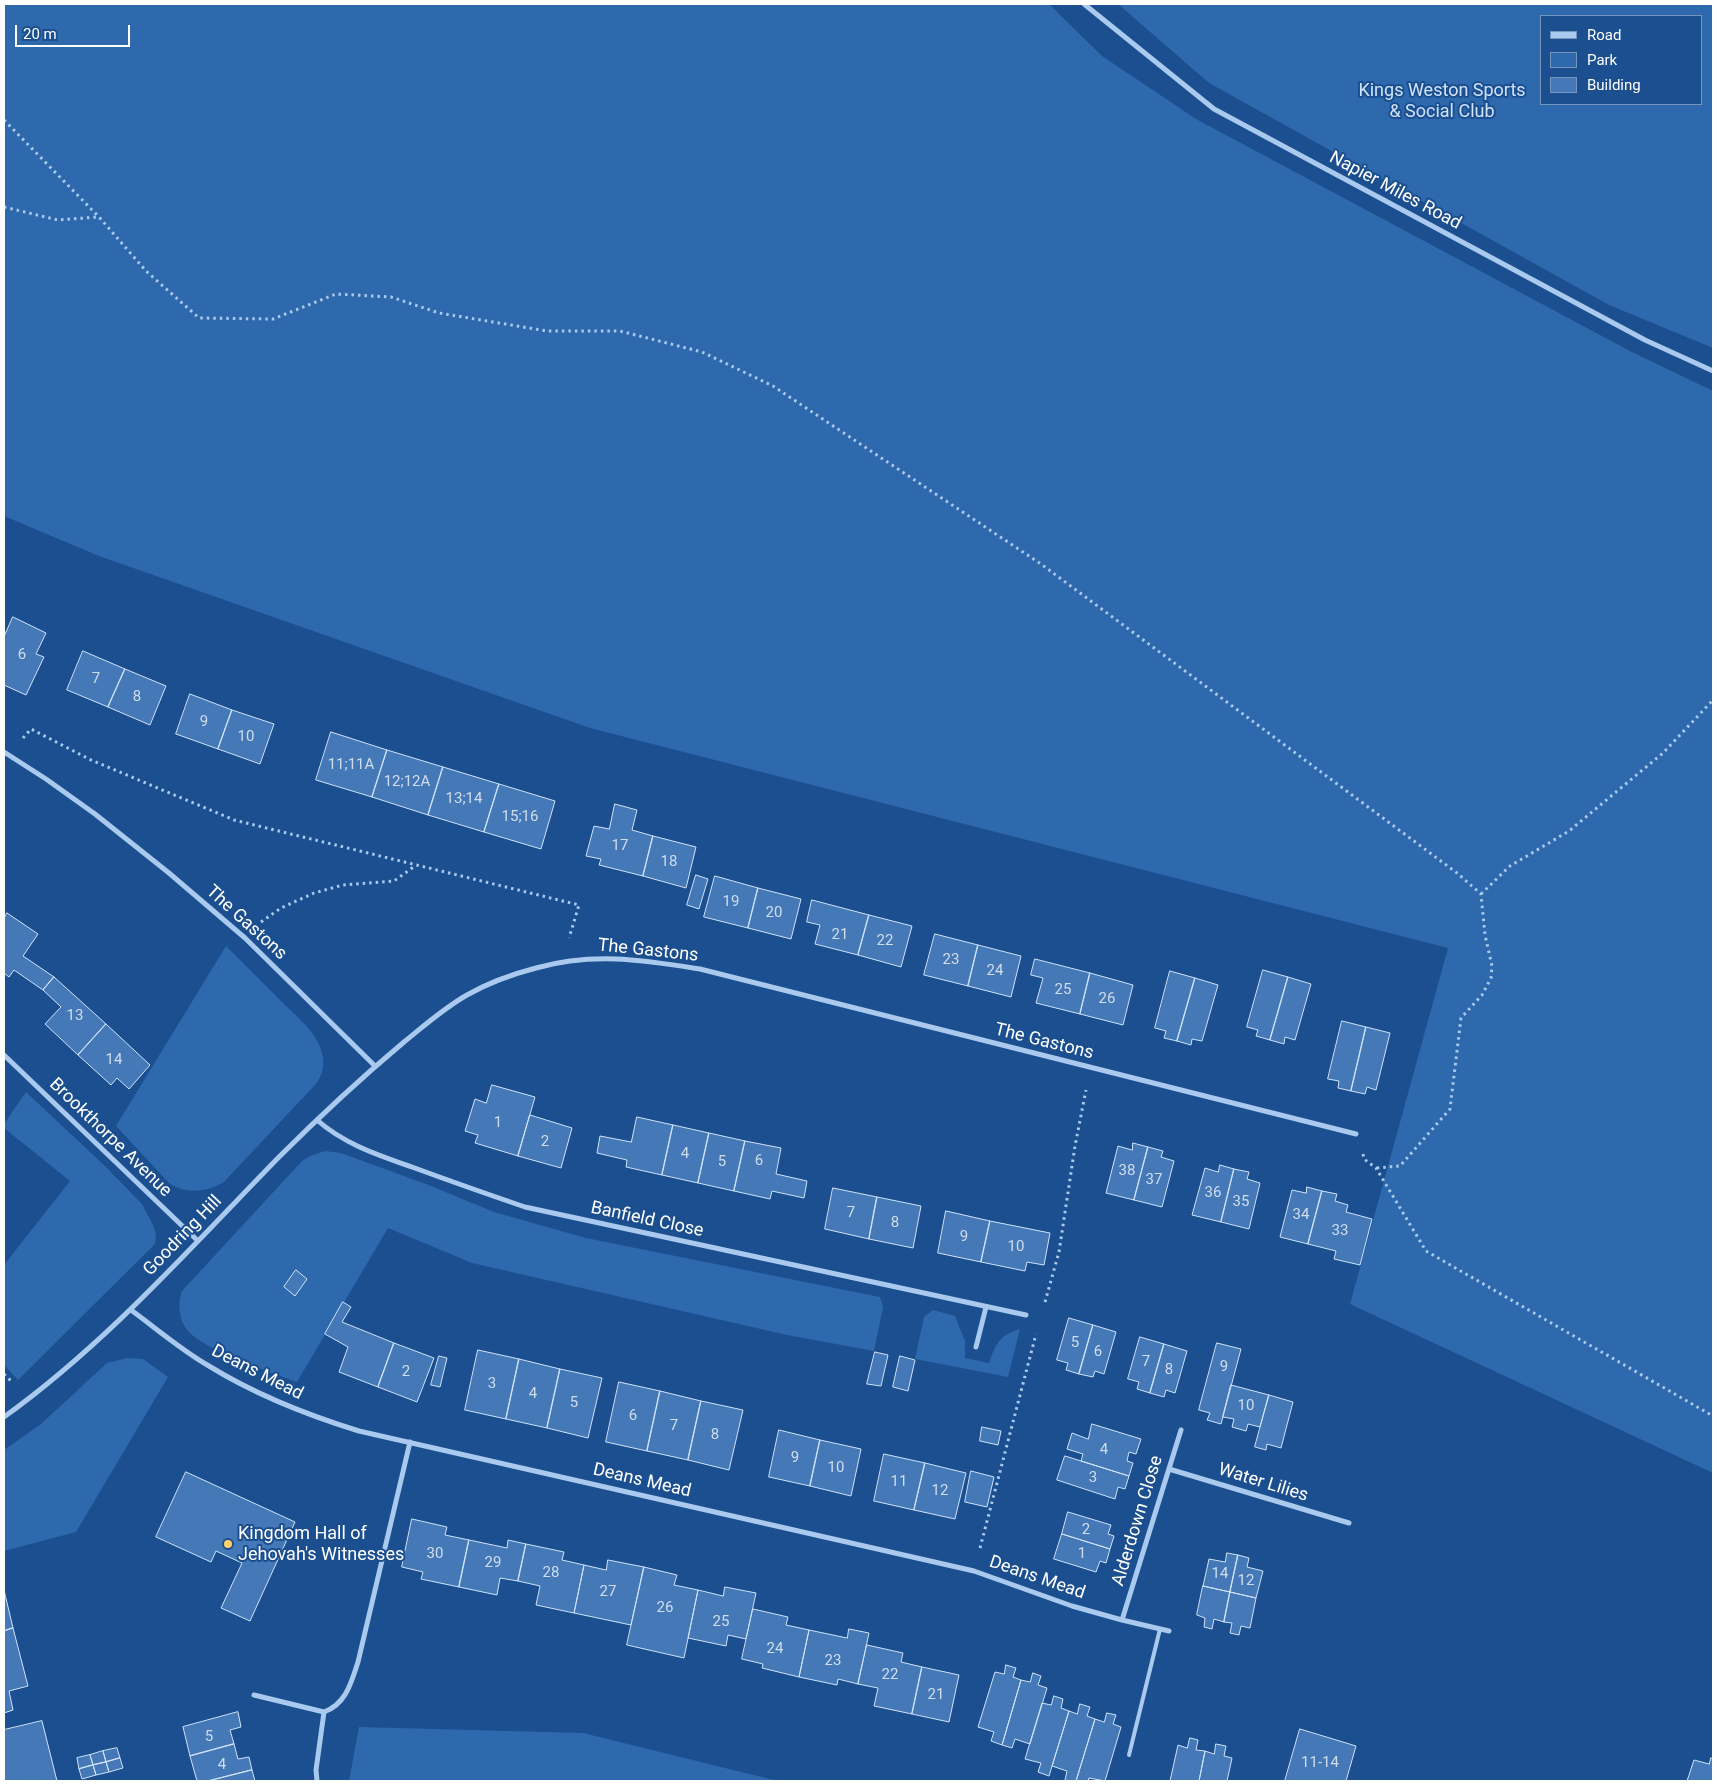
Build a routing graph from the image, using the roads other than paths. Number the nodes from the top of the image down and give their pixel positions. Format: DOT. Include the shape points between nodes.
graph roads {
  1 [pos="1084,4"];
  2 [pos="1713,371"];
  3 [pos="6,754"];
  4 [pos="4,1055"];
  5 [pos="375,1066"];
  6 [pos="317,1120"];
  7 [pos="1356,1134"];
  8 [pos="197,1240"];
  9 [pos="986,1307"];
  10 [pos="131,1310"];
  11 [pos="1026,1315"];
  12 [pos="976,1347"];
  13 [pos="4,1417"];
  14 [pos="1181,1430"];
  15 [pos="410,1442"];
  16 [pos="1169,1469"];
  17 [pos="1349,1523"];
  18 [pos="1122,1620"];
  19 [pos="1160,1629"];
  20 [pos="1169,1631"];
  21 [pos="254,1694"];
  22 [pos="324,1712"];
  23 [pos="1129,1754"];
  24 [pos="317,1781"];
  1 -- 2 [label="street, Napier Miles Road" via="1214,109 1636,335"];
  3 -- 5 [label="street, The Gastons" via="95,814 169,873 245,938"];
  4 -- 8 [label="street, Brookthorpe Avenue"];
  5 -- 6 [label="street, Goodring Hill"];
  5 -- 7 [label="street, The Gastons" via="442,1011 504,978 578,959 613,958 700,969"];
  6 -- 8 [label="street, Goodring Hill"];
  6 -- 9 [label="street, Banfield Close" via="361,1148 525,1207"];
  8 -- 10 [label="street, Goodring Hill"];
  9 -- 11 [label="street, Banfield Close"];
  9 -- 12 [label="street"];
  10 -- 13 [label="street, Goodring Hill"];
  10 -- 15 [label="street, Deans Mead" via="208,1366 247,1388 327,1421"];
  14 -- 16 [label="street, Alderdown Close"];
  15 -- 18 [label="street, Deans Mead" via="974,1571"];
  15 -- 22 [label="street" via="358,1662 345,1695 336,1706"];
  16 -- 17 [label="street, Water Lilies"];
  16 -- 18 [label="street, Alderdown Close"];
  18 -- 19 [label="street, Deans Mead"];
  19 -- 20 [label="street, Deans Mead"];
  19 -- 23 [label="lane"];
  21 -- 22 [label="street"];
  22 -- 24 [label="street"];
}
